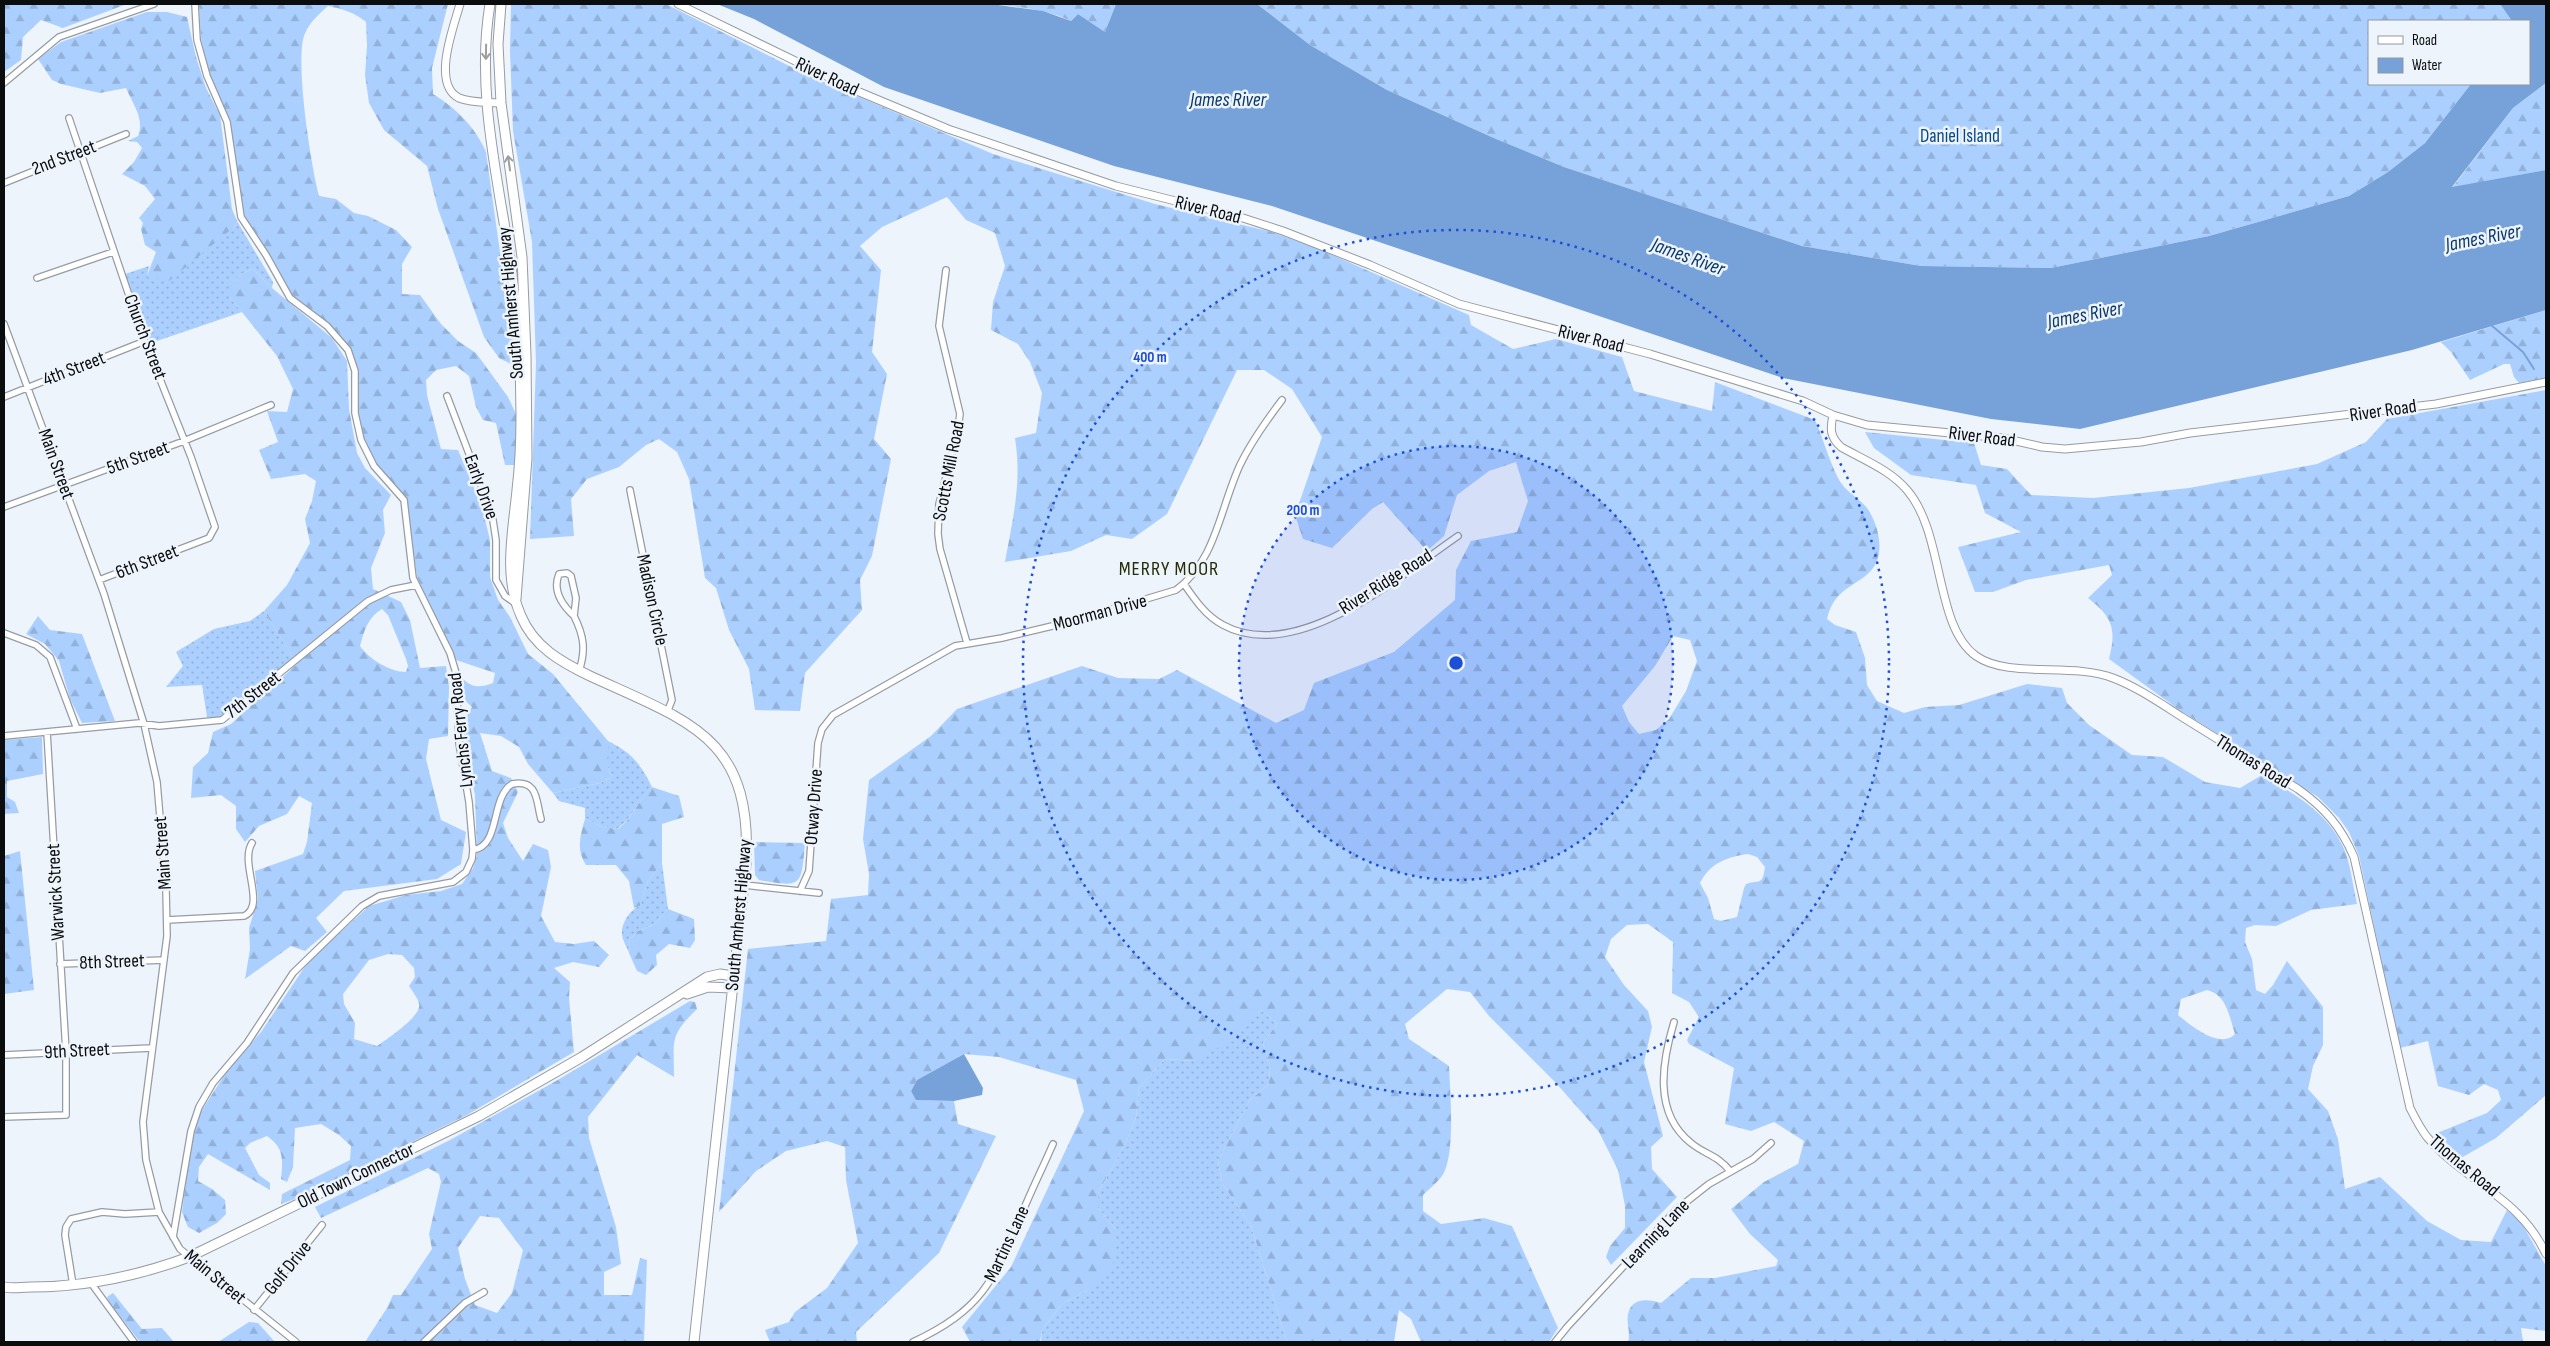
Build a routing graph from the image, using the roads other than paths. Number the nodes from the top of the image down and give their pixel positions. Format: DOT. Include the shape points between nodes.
graph roads {
  1 [pos="154,4"];
  2 [pos="196,4"];
  3 [pos="460,4"];
  4 [pos="490,4"];
  5 [pos="501,4"];
  6 [pos="678,4"];
  7 [pos="4,83"];
  8 [pos="488,102"];
  9 [pos="501,103"];
  10 [pos="69,118"];
  11 [pos="126,134"];
  12 [pos="80,152"];
  13 [pos="4,183"];
  14 [pos="113,252"];
  15 [pos="946,270"];
  16 [pos="38,278"];
  17 [pos="4,324"];
  18 [pos="145,341"];
  19 [pos="2546,382"];
  20 [pos="28,387"];
  21 [pos="447,396"];
  22 [pos="4,397"];
  23 [pos="1282,400"];
  24 [pos="271,405"];
  25 [pos="1833,415"];
  26 [pos="184,441"];
  27 [pos="64,485"];
  28 [pos="630,490"];
  29 [pos="4,507"];
  30 [pos="1458,536"];
  31 [pos="195,544"];
  32 [pos="99,580"];
  33 [pos="1184,584"];
  34 [pos="416,585"];
  35 [pos="515,603"];
  36 [pos="574,616"];
  37 [pos="4,633"];
  38 [pos="967,643"];
  39 [pos="578,671"];
  40 [pos="668,710"];
  41 [pos="826,722"];
  42 [pos="144,724"];
  43 [pos="77,728"];
  44 [pos="47,732"];
  45 [pos="4,736"];
  46 [pos="541,819"];
  47 [pos="252,843"];
  48 [pos="473,850"];
  49 [pos="744,885"];
  50 [pos="800,891"];
  51 [pos="819,893"];
  52 [pos="167,920"];
  53 [pos="164,960"];
  54 [pos="60,964"];
  55 [pos="733,976"];
  56 [pos="732,988"];
  57 [pos="678,998"];
  58 [pos="1674,1022"];
  59 [pos="151,1048"];
  60 [pos="66,1052"];
  61 [pos="4,1055"];
  62 [pos="4,1117"];
  63 [pos="1771,1142"];
  64 [pos="1053,1144"];
  65 [pos="1730,1171"];
  66 [pos="159,1212"];
  67 [pos="322,1225"];
  68 [pos="173,1237"];
  69 [pos="2546,1254"];
  70 [pos="189,1257"];
  71 [pos="91,1283"];
  72 [pos="73,1285"];
  73 [pos="6,1289"];
  74 [pos="484,1292"];
  75 [pos="254,1310"];
  76 [pos="134,1342"];
  77 [pos="296,1342"];
  78 [pos="424,1342"];
  79 [pos="694,1342"];
  80 [pos="913,1342"];
  81 [pos="1555,1342"];
  1 -- 7 [label="street" via="59,37"];
  2 -- 34 [label="street, Lynchs Ferry Road" via="197,40 207,76 227,122 241,217 290,298 327,326 348,350 355,370 355,413 361,440 374,466 404,500"];
  3 -- 8 [label="street" via="446,60 448,86 458,97"];
  4 -- 8 [label="main road, South Amherst Highway, one-way" via="486,34"];
  5 -- 9 [label="main road, South Amherst Highway" via="498,44"];
  6 -- 25 [label="street, River Road" via="857,91 948,129 1116,186 1283,231 1370,264 1459,304 1650,354 1803,401"];
  8 -- 9 [label="street"];
  8 -- 35 [label="main road, South Amherst Highway" via="518,344 520,450 510,579"];
  35 -- 9 [label="main road, South Amherst Highway, one-way" via="526,458 526,336 522,257"];
  10 -- 12 [label="street, Church Street"];
  11 -- 12 [label="street, 2nd Street"];
  12 -- 13 [label="street, 2nd Street"];
  12 -- 14 [label="street, Church Street"];
  14 -- 16 [label="street"];
  14 -- 18 [label="street, Church Street"];
  15 -- 38 [label="street, Scotts Mill Road" via="939,326 960,414 939,504 938,534"];
  17 -- 20 [label="street, Main Street"];
  18 -- 20 [label="street, 4th Street"];
  18 -- 26 [label="street, Church Street"];
  19 -- 25 [label="street, River Road" via="2428,405 2065,449 1994,437 1867,425"];
  20 -- 22 [label="street, 4th Street"];
  20 -- 27 [label="street, Main Street"];
  21 -- 35 [label="street, Early Drive" via="492,514 496,580 505,596"];
  23 -- 33 [label="street, Moorman Drive" via="1249,449 1212,542"];
  24 -- 26 [label="street, 5th Street"];
  25 -- 69 [label="street, Thomas Road" via="1830,430 1834,441 1891,476 1920,508 1932,539 1949,612 1962,640 1974,655 2001,666 2090,671 2124,682 2298,789 2335,821 2354,857 2410,1108 2419,1126 2436,1146 2520,1214"];
  26 -- 27 [label="street, 5th Street"];
  26 -- 31 [label="street, Church Street" via="215,527 209,538"];
  27 -- 29 [label="street, 5th Street"];
  27 -- 32 [label="street, Main Street"];
  28 -- 40 [label="street, Madison Circle" via="672,700"];
  30 -- 33 [label="street, River Ridge Road" via="1363,601 1321,621 1278,635 1248,634 1222,625 1204,612"];
  31 -- 32 [label="street, 6th Street"];
  32 -- 42 [label="street, Main Street"];
  33 -- 38 [label="street, Moorman Drive" via="1165,595 1069,622"];
  34 -- 42 [label="street, 7th Street" via="391,590 368,601 222,720 159,726"];
  34 -- 48 [label="street, Lynchs Ferry Road" via="453,661 459,743"];
  35 -- 39 [label="main road, South Amherst Highway" via="536,640 549,654"];
  36 -- 36 [label="street" via="576,598 571,576 559,574 557,594"];
  36 -- 39 [label="street" via="581,630 585,653"];
  37 -- 43 [label="street" via="36,645 50,657"];
  38 -- 41 [label="street, Moorman Drive" via="944,651"];
  39 -- 40 [label="main road, South Amherst Highway"];
  40 -- 49 [label="main road, South Amherst Highway" via="713,744 741,790 747,824"];
  41 -- 50 [label="street, Otway Drive" via="818,743 809,871"];
  42 -- 43 [label="street, 7th Street"];
  42 -- 52 [label="street, Main Street" via="160,804"];
  43 -- 44 [label="street, 7th Street"];
  44 -- 45 [label="street, 7th Street"];
  44 -- 54 [label="street, Warwick Street"];
  46 -- 48 [label="street" via="536,794 527,786 512,784 501,799 486,843"];
  47 -- 52 [label="street" via="248,852 254,905 249,914"];
  48 -- 68 [label="street, Lynchs Ferry Road" via="466,872 453,882 378,896 362,906 293,973 247,1043 213,1083 199,1107 191,1131"];
  49 -- 50 [label="street"];
  49 -- 55 [label="main road, South Amherst Highway"];
  50 -- 51 [label="street"];
  52 -- 53 [label="street, Main Street"];
  53 -- 54 [label="street, 8th Street"];
  53 -- 59 [label="street, Main Street"];
  54 -- 60 [label="street, Warwick Street"];
  55 -- 56 [label="main road, South Amherst Highway"];
  55 -- 57 [label="main road, Old Town Connector" via="720,974 708,977"];
  56 -- 57 [label="main road, Old Town Connector" via="708,987"];
  56 -- 79 [label="main road, South Amherst Highway"];
  57 -- 70 [label="main road, Old Town Connector" via="479,1116"];
  58 -- 65 [label="street" via="1664,1054 1665,1101 1681,1135 1723,1161"];
  59 -- 60 [label="street, 9th Street"];
  59 -- 66 [label="street, Main Street" via="144,1105 144,1141"];
  60 -- 61 [label="street, 9th Street"];
  60 -- 62 [label="street, Warwick Street" via="66,1115"];
  63 -- 65 [label="street, Learning Lane" via="1754,1159"];
  64 -- 80 [label="street, Martins Lane" via="1001,1264 986,1289 966,1310"];
  65 -- 81 [label="street, Learning Lane" via="1676,1210"];
  66 -- 68 [label="street, Main Street"];
  66 -- 72 [label="street" via="102,1212 72,1219 65,1235"];
  67 -- 75 [label="street, Golf Drive"];
  68 -- 70 [label="street, Main Street"];
  70 -- 71 [label="main road, Old Town Connector" via="140,1273"];
  70 -- 75 [label="street, Main Street"];
  71 -- 72 [label="main road, Old Town Connector"];
  71 -- 76 [label="street"];
  72 -- 73 [label="main road, Old Town Connector"];
  74 -- 78 [label="street" via="465,1303"];
  75 -- 77 [label="street, Main Street"];
}
